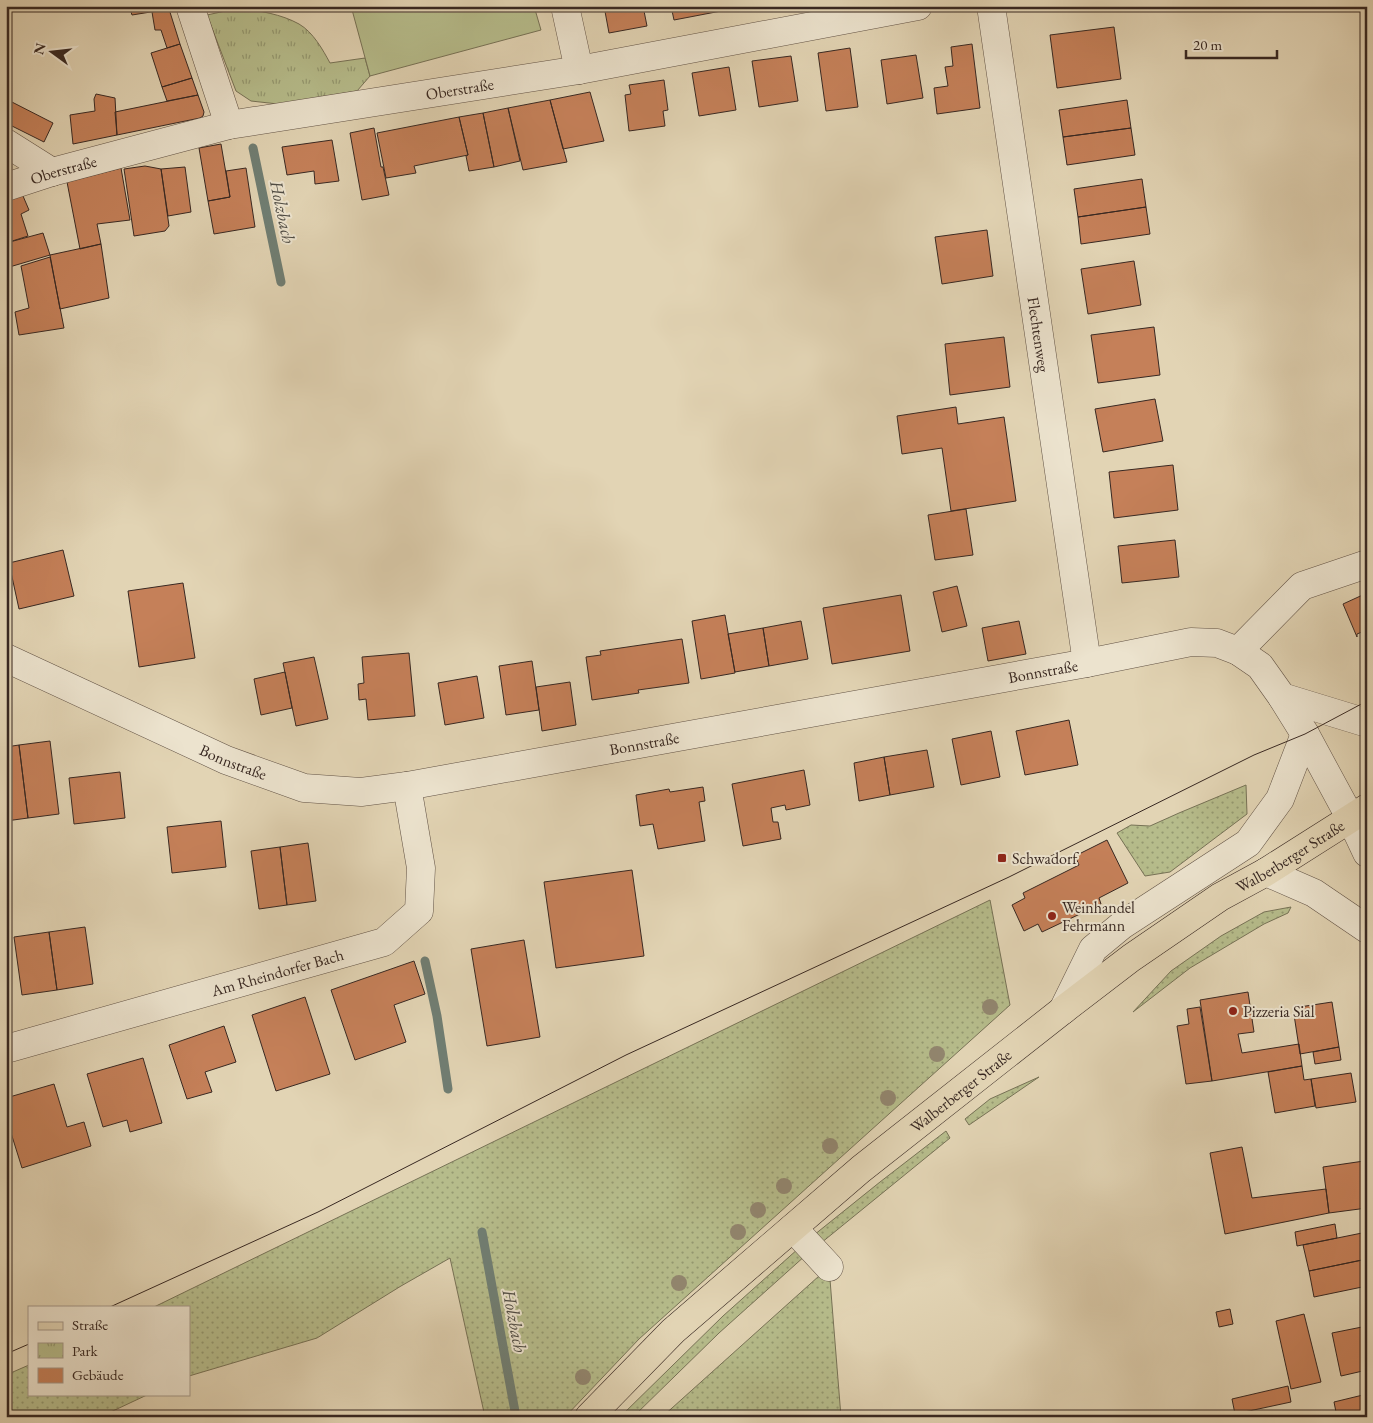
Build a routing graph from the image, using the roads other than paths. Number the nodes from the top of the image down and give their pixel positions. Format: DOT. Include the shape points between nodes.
graph roads {
  1 [pos="190,6"];
  2 [pos="565,6"];
  3 [pos="918,6"];
  4 [pos="991,6"];
  5 [pos="579,70"];
  6 [pos="229,125"];
  7 [pos="6,143"];
  8 [pos="52,172"];
  9 [pos="6,187"];
  10 [pos="1367,564"];
  11 [pos="1238,651"];
  12 [pos="6,658"];
  13 [pos="1087,663"];
  14 [pos="1282,697"];
  15 [pos="1367,724"];
  16 [pos="1305,734"];
  17 [pos="407,786"];
  18 [pos="1359,813"];
  19 [pos="1367,853"];
  20 [pos="1266,872"];
  21 [pos="1367,929"];
  22 [pos="1063,1010"];
  23 [pos="6,1049"];
  24 [pos="793,1228"];
  25 [pos="829,1267"];
  26 [pos="590,1417"];
  1 -- 6 [label="street"];
  2 -- 5 [label="street"];
  3 -- 5 [label="street, Oberstraße"];
  4 -- 13 [label="street, Flechtenweg"];
  5 -- 6 [label="street, Oberstraße"];
  6 -- 8 [label="street, Oberstraße"];
  7 -- 8 [label="street"];
  8 -- 9 [label="street, Oberstraße"];
  10 -- 11 [label="street" via="1302,586"];
  11 -- 13 [label="street, Bonnstraße" via="1218,643 1191,642"];
  11 -- 14 [label="street, Bonnstraße" via="1260,666"];
  12 -- 17 [label="street, Bonnstraße" via="226,760 304,788 361,792"];
  13 -- 17 [label="street, Bonnstraße"];
  14 -- 15 [label="street"];
  14 -- 16 [label="street, Bonnstraße"];
  16 -- 18 [label="street, Bonnstraße"];
  16 -- 22 [label="street" via="1280,799 1248,843 1122,925 1093,950"];
  17 -- 23 [label="street, Am Rheindorfer Bach" via="421,868 419,911 384,942"];
  18 -- 19 [label="street, Bonnstraße"];
  18 -- 20 [label="main road, Walberberger Straße"];
  20 -- 21 [label="street" via="1314,893"];
  20 -- 22 [label="main road, Walberberger Straße" via="1212,902"];
  22 -- 24 [label="main road, Walberberger Straße" via="861,1169"];
  24 -- 25 [label="street"];
  24 -- 26 [label="main road, Walberberger Straße" via="673,1331"];
}
